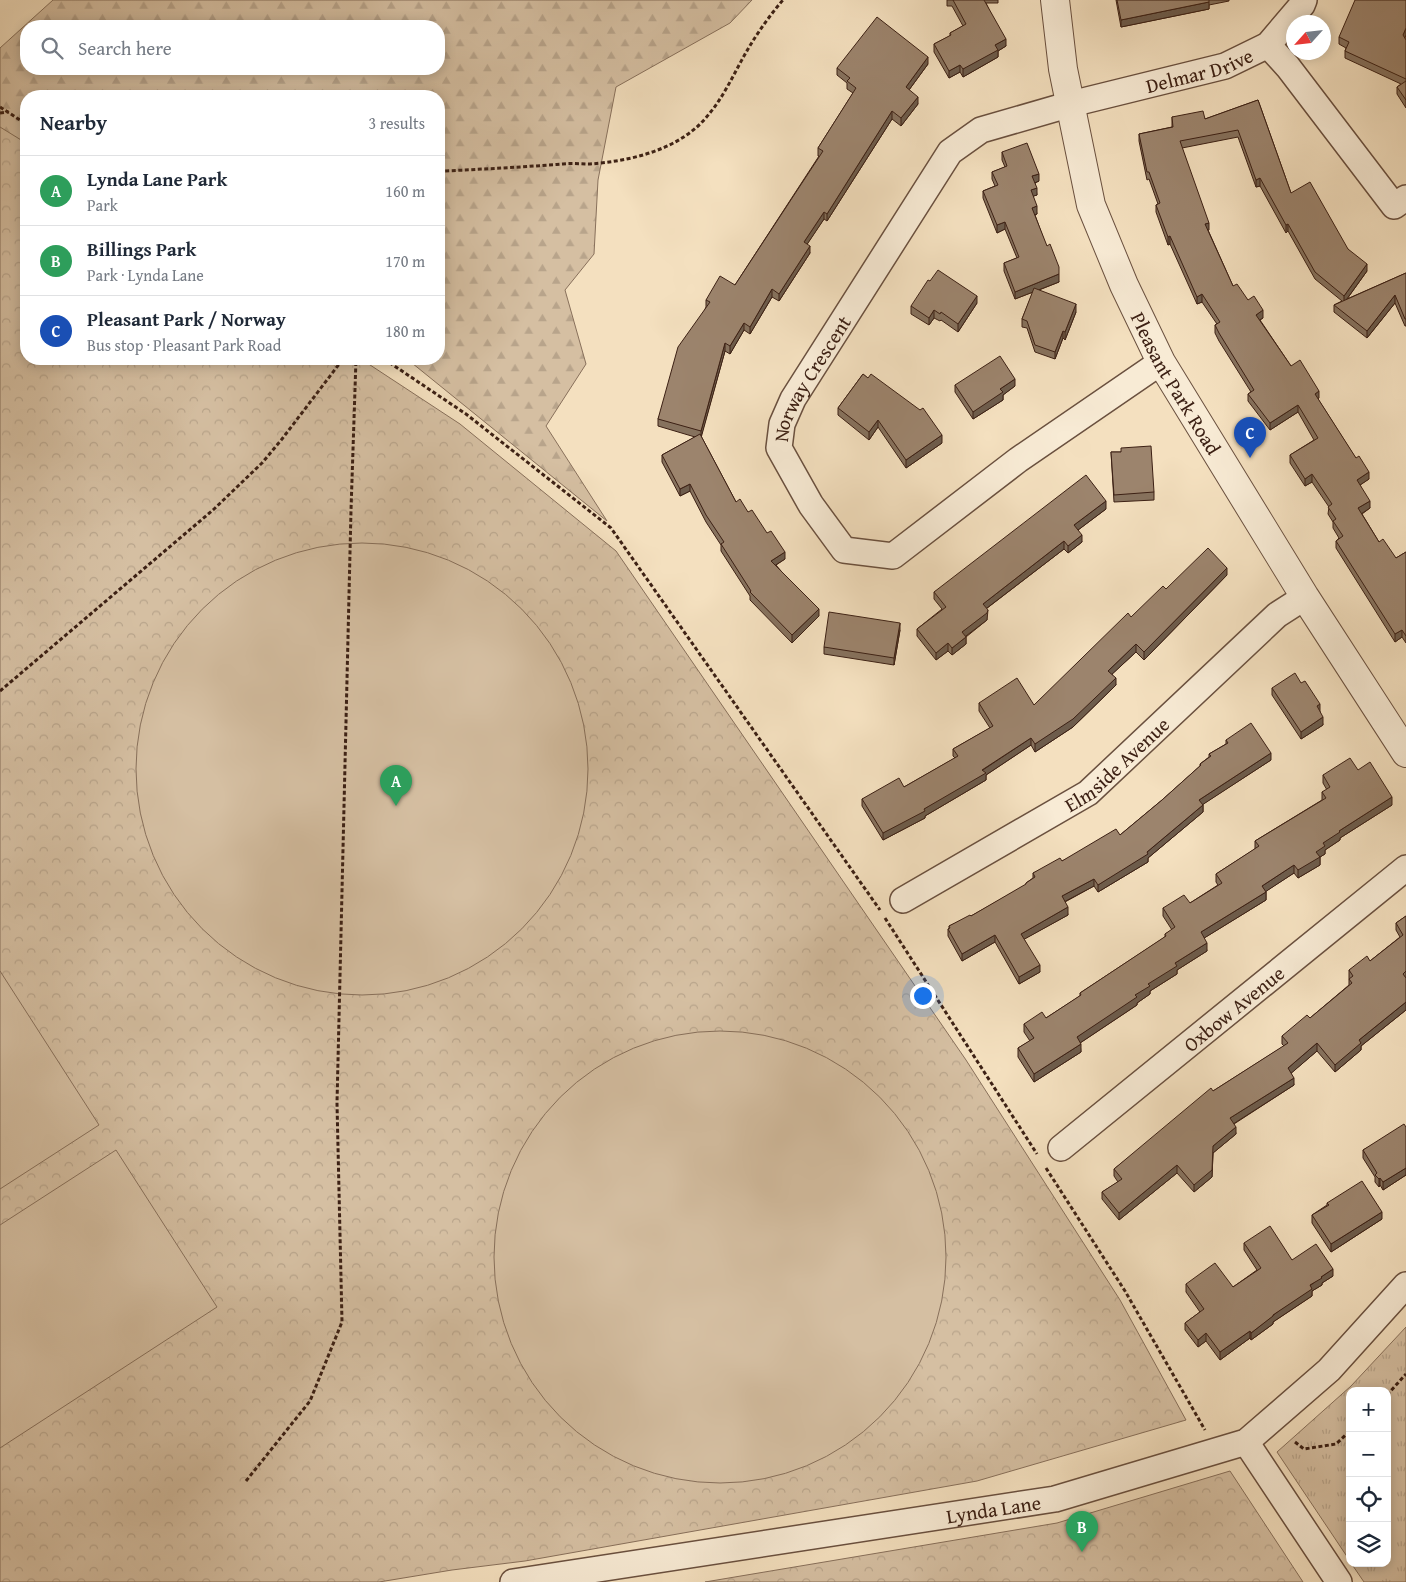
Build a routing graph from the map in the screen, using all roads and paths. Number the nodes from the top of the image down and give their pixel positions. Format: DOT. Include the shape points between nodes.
graph roads {
  1 [pos="783,0"];
  2 [pos="1055,0"];
  3 [pos="1304,0"];
  4 [pos="1268,45"];
  5 [pos="1071,104"];
  6 [pos="0,107"];
  7 [pos="9,112"];
  8 [pos="0,113"];
  9 [pos="20,120"];
  10 [pos="445,171"];
  11 [pos="1406,198"];
  12 [pos="1161,362"];
  13 [pos="338,365"];
  14 [pos="356,365"];
  15 [pos="393,365"];
  16 [pos="1305,597"];
  17 [pos="0,691"];
  18 [pos="1406,754"];
  19 [pos="1406,868"];
  20 [pos="903,900"];
  21 [pos="1050,1153"];
  22 [pos="1045,1167"];
  23 [pos="1406,1285"];
  24 [pos="1406,1374"];
  25 [pos="1391,1391"];
  26 [pos="1349,1432"];
  27 [pos="1246,1442"];
  28 [pos="1295,1442"];
  29 [pos="1215,1450"];
  30 [pos="246,1481"];
  31 [pos="513,1582"];
  32 [pos="1339,1582"];
  1 -- 10 [label="path" via="761,28 710,113 700,126 673,143 644,154 589,164"];
  2 -- 5 [label="street, Pleasant Park Road" via="1063,69"];
  3 -- 4 [label="street, Delmar Drive"];
  4 -- 5 [label="street, Delmar Drive" via="1225,66"];
  4 -- 11 [label="street" via="1394,206"];
  5 -- 12 [label="street, Pleasant Park Road" via="1091,205"];
  5 -- 12 [label="street, Norway Crescent" via="981,130 950,152 793,399 782,424 779,448 811,505 844,550 893,556 1018,460"];
  6 -- 7 [label="path"];
  7 -- 8 [label="path"];
  7 -- 9 [label="path"];
  12 -- 16 [label="street, Pleasant Park Road"];
  13 -- 17 [label="path" via="262,463 227,497"];
  14 -- 30 [label="path" via="337,1103 342,1322 310,1401"];
  15 -- 21 [label="path" via="466,414 611,528"];
  16 -- 18 [label="street, Pleasant Park Road"];
  16 -- 20 [label="street, Elmside Avenue" via="1277,615 1088,793"];
  19 -- 21 [label="street, Oxbow Avenue"];
  22 -- 29 [label="path" via="1125,1291"];
  23 -- 27 [label="street, Lynda Lane" via="1329,1370"];
  24 -- 25 [label="path"];
  26 -- 28 [label="path" via="1336,1444 1304,1449"];
  27 -- 29 [label="street, Lynda Lane"];
  27 -- 32 [label="street"];
  29 -- 31 [label="street, Lynda Lane" via="1055,1499"];
}
